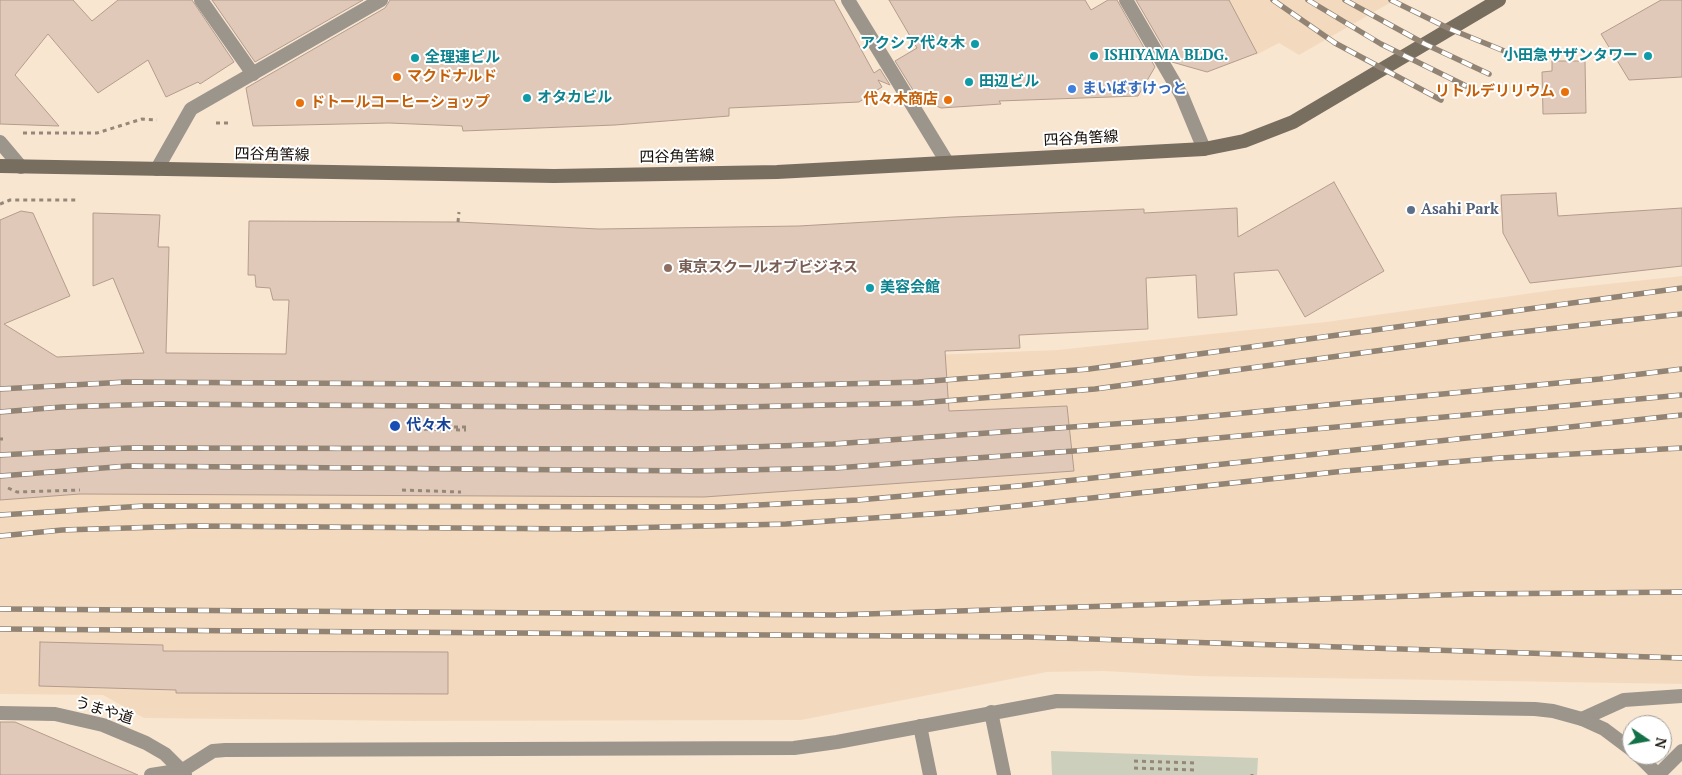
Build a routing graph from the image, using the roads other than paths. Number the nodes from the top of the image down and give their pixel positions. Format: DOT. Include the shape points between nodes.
graph roads {
  1 [pos="201,0"];
  2 [pos="848,0"];
  3 [pos="1126,0"];
  4 [pos="1499,0"];
  5 [pos="375,1"];
  6 [pos="253,74"];
  7 [pos="0,142"];
  8 [pos="1204,149"];
  9 [pos="947,162"];
  10 [pos="0,166"];
  11 [pos="21,167"];
  12 [pos="156,169"];
  13 [pos="1682,696"];
  14 [pos="992,712"];
  15 [pos="0,713"];
  16 [pos="1582,720"];
  17 [pos="920,726"];
  18 [pos="1622,743"];
  19 [pos="1682,751"];
  20 [pos="1648,765"];
  21 [pos="184,772"];
  22 [pos="151,775"];
  23 [pos="930,775"];
  24 [pos="1004,775"];
  25 [pos="1658,775"];
  1 -- 6 [label="street"];
  2 -- 9 [label="street"];
  3 -- 8 [label="street" via="1182,96"];
  4 -- 8 [label="main road, 四谷角筈線" via="1276,129 1244,141"];
  5 -- 6 [label="street"];
  6 -- 12 [label="street" via="191,109"];
  7 -- 11 [label="street"];
  8 -- 9 [label="main road, 四谷角筈線"];
  9 -- 12 [label="main road, 四谷角筈線" via="777,172 554,176"];
  10 -- 11 [label="main road, 四谷角筈線"];
  11 -- 12 [label="main road, 四谷角筈線"];
  13 -- 16 [label="street" via="1624,700"];
  14 -- 16 [label="street" via="1042,702 1082,701 1535,709"];
  14 -- 17 [label="street"];
  14 -- 24 [label="street"];
  15 -- 21 [label="street, うまや道" via="55,714 103,725 165,754"];
  16 -- 18 [label="street"];
  17 -- 21 [label="street" via="794,748 225,750 213,751"];
  17 -- 23 [label="street"];
  19 -- 25 [label="street"];
  20 -- 25 [label="street"];
  21 -- 22 [label="street"];
}
